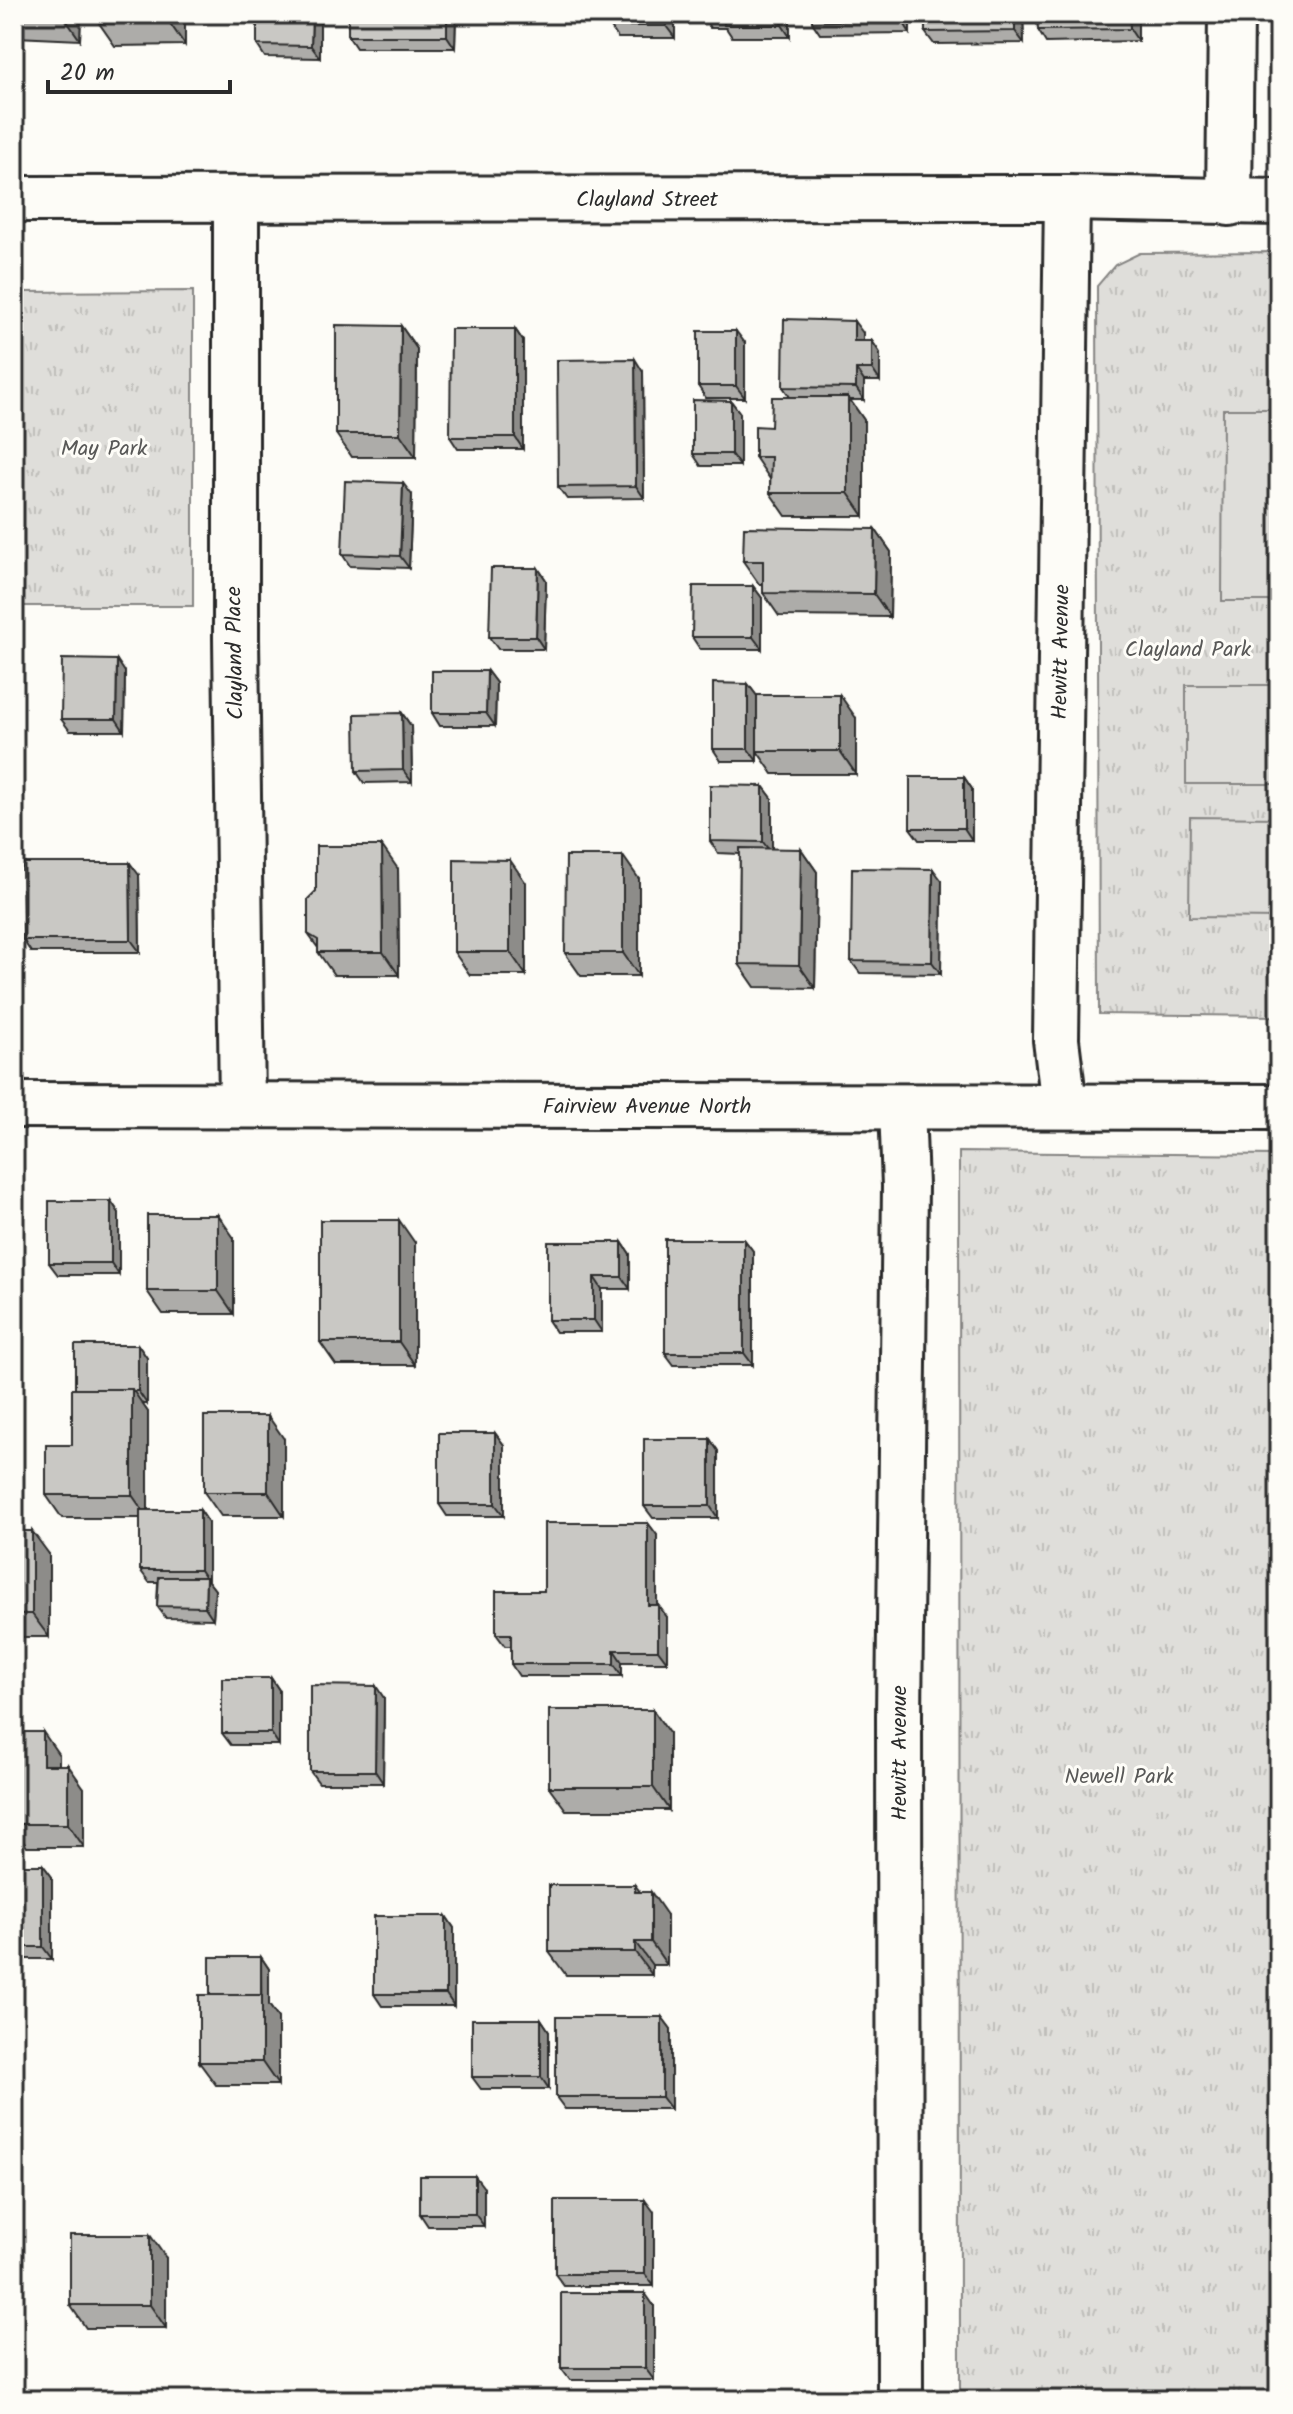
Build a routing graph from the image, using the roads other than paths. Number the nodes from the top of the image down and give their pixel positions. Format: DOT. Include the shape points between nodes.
graph roads {
  1 [pos="1231,14"];
  2 [pos="1067,198"];
  3 [pos="14,199"];
  4 [pos="236,200"];
  5 [pos="1279,202"];
  6 [pos="1229,203"];
  7 [pos="14,1105"];
  8 [pos="242,1105"];
  9 [pos="1064,1105"];
  10 [pos="902,1107"];
  11 [pos="1279,1107"];
  12 [pos="900,2400"];
  1 -- 6 [label="street"];
  2 -- 4 [label="street, Clayland Street"];
  2 -- 6 [label="street, Clayland Street"];
  2 -- 9 [label="street, Hewitt Avenue" via="1056,1040"];
  3 -- 4 [label="street, Clayland Street"];
  4 -- 8 [label="street, Clayland Place"];
  5 -- 6 [label="street, Clayland Street"];
  7 -- 8 [label="street, Fairview Avenue North"];
  8 -- 10 [label="street, Fairview Avenue North"];
  9 -- 10 [label="street, Fairview Avenue North"];
  9 -- 11 [label="street, Fairview Avenue North"];
  10 -- 12 [label="street, Hewitt Avenue"];
}
